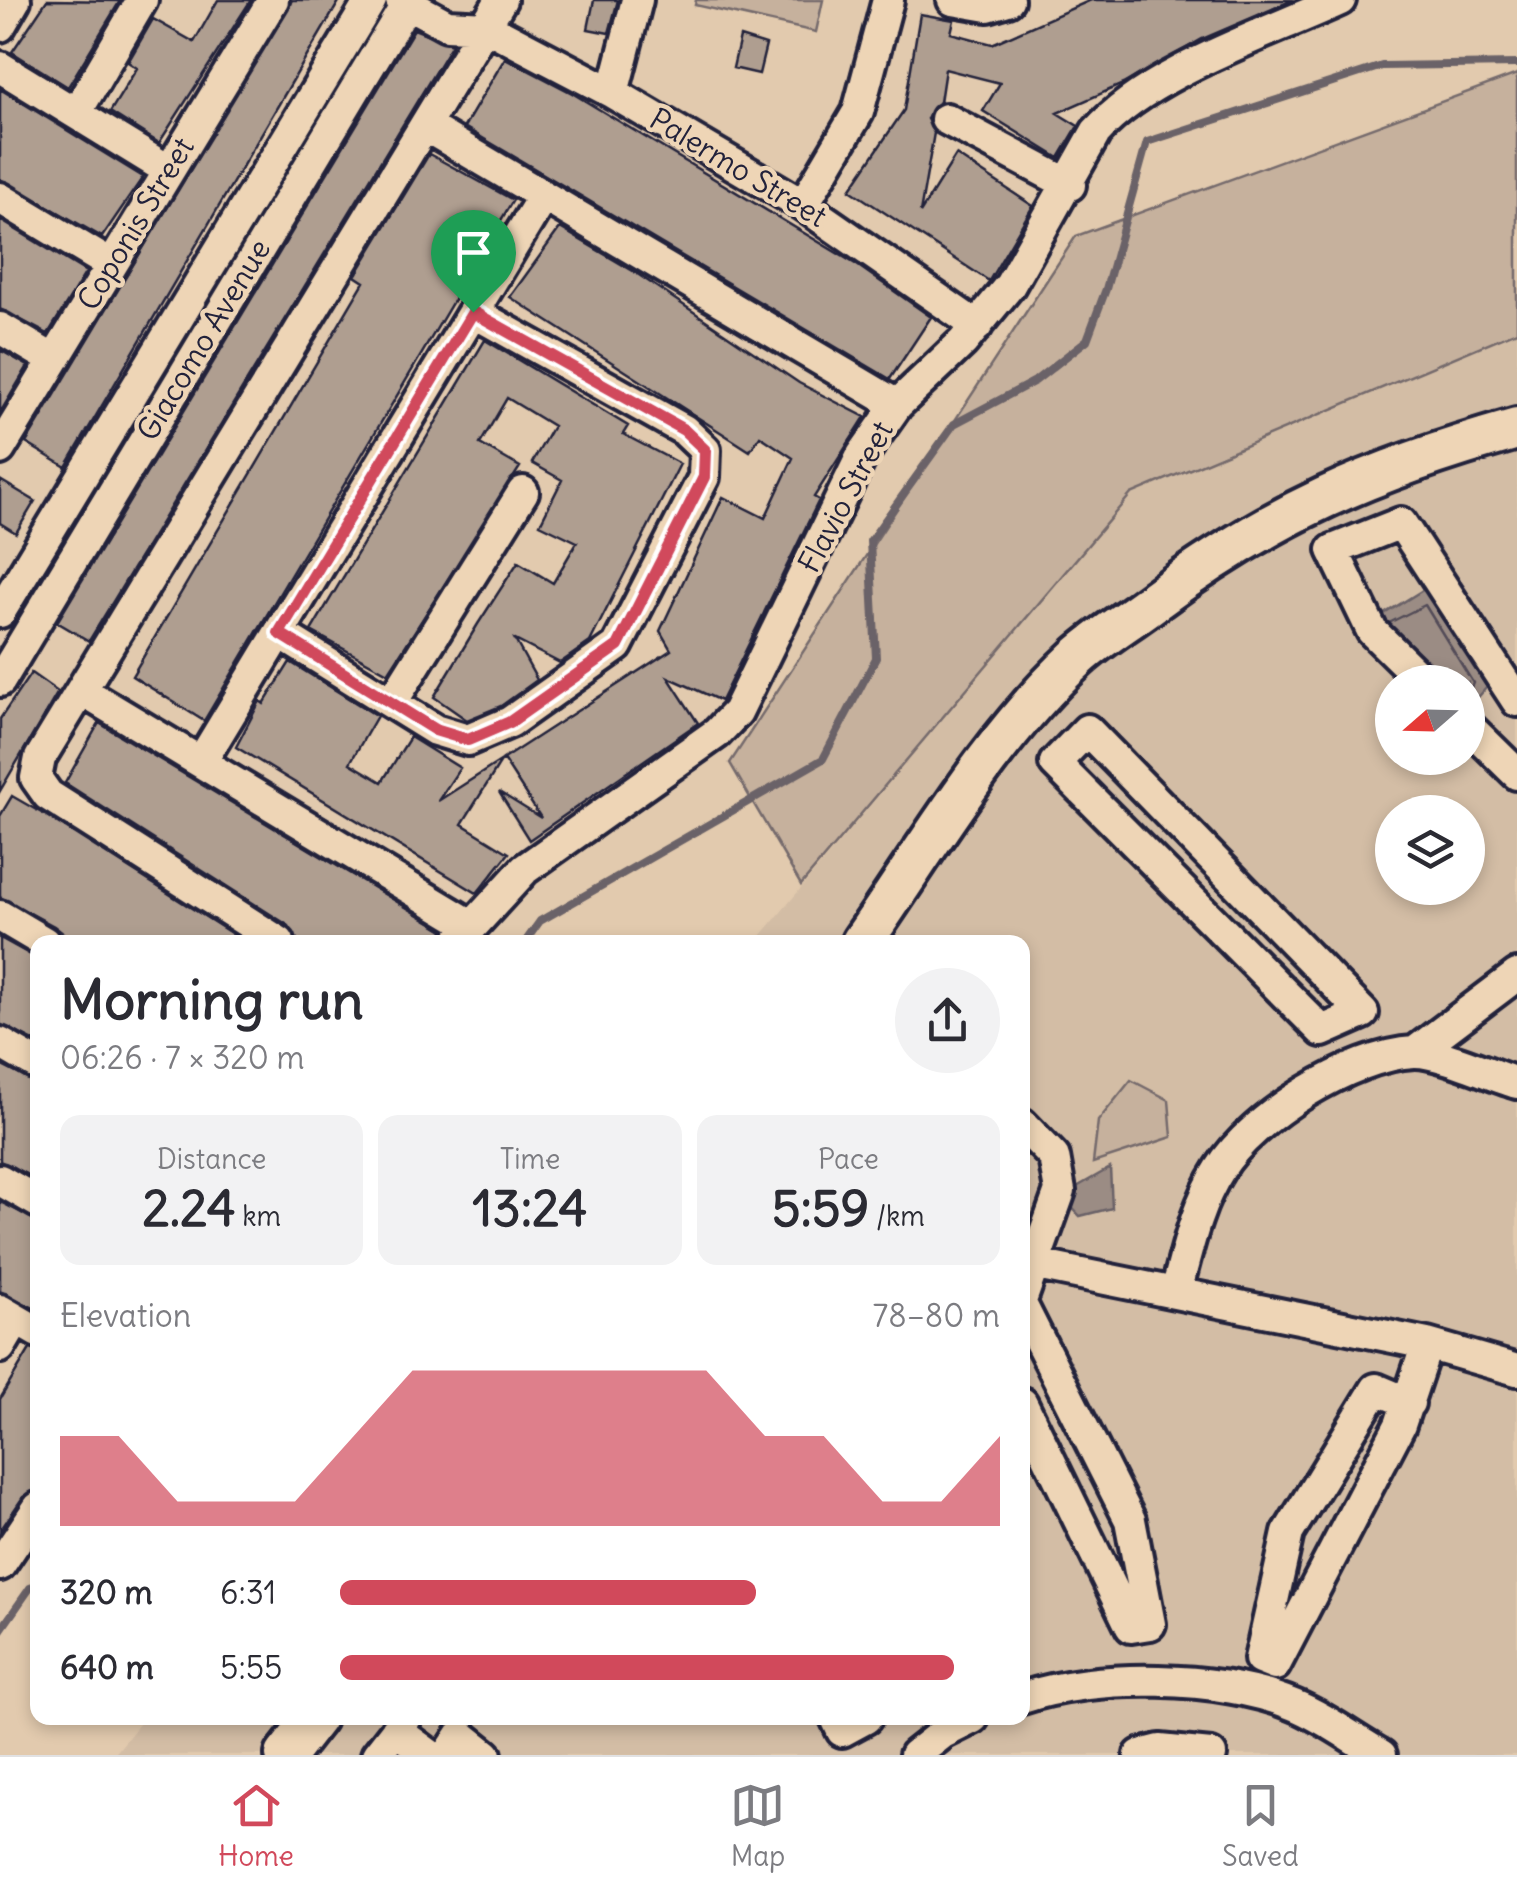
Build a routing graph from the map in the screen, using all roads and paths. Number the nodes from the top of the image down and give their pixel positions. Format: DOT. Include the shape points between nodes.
graph roads {
  1 [pos="15,0"];
  2 [pos="142,0"];
  3 [pos="273,0"];
  4 [pos="371,0"];
  5 [pos="467,0"];
  6 [pos="637,0"];
  7 [pos="888,0"];
  8 [pos="953,0"];
  9 [pos="1008,0"];
  10 [pos="1340,0"];
  11 [pos="406,1"];
  12 [pos="494,14"];
  13 [pos="0,26"];
  14 [pos="0,67"];
  15 [pos="614,93"];
  16 [pos="76,113"];
  17 [pos="946,119"];
  18 [pos="427,126"];
  19 [pos="168,170"];
  20 [pos="1070,184"];
  21 [pos="0,198"];
  22 [pos="542,198"];
  23 [pos="803,205"];
  24 [pos="111,264"];
  25 [pos="473,312"];
  26 [pos="978,326"];
  27 [pos="0,328"];
  28 [pos="54,360"];
  29 [pos="897,405"];
  30 [pos="1517,429"];
  31 [pos="0,449"];
  32 [pos="523,492"];
  33 [pos="0,612"];
  34 [pos="279,633"];
  35 [pos="1407,665"];
  36 [pos="0,680"];
  37 [pos="84,692"];
  38 [pos="1517,701"];
  39 [pos="392,702"];
  40 [pos="1485,743"];
  41 [pos="201,762"];
  42 [pos="1517,774"];
  43 [pos="0,916"];
  44 [pos="464,934"];
  45 [pos="32,935"];
  46 [pos="269,935"];
  47 [pos="867,935"];
  48 [pos="1517,974"];
  49 [pos="1342,1024"];
  50 [pos="0,1043"];
  51 [pos="1415,1052"];
  52 [pos="30,1060"];
  53 [pos="1364,1066"];
  54 [pos="1517,1083"];
  55 [pos="1030,1132"];
  56 [pos="0,1180"];
  57 [pos="30,1197"];
  58 [pos="1030,1258"];
  59 [pos="1030,1263"];
  60 [pos="1176,1292"];
  61 [pos="1030,1318"];
  62 [pos="18,1321"];
  63 [pos="1428,1344"];
  64 [pos="0,1347"];
  65 [pos="1517,1370"];
  66 [pos="1409,1403"];
  67 [pos="1030,1419"];
  68 [pos="30,1520"];
  69 [pos="0,1565"];
  70 [pos="1030,1695"];
  71 [pos="310,1725"];
  72 [pos="400,1725"];
  73 [pos="402,1725"];
  74 [pos="959,1725"];
  75 [pos="286,1755"];
  76 [pos="377,1755"];
  77 [pos="430,1755"];
  78 [pos="448,1755"];
  79 [pos="486,1755"];
  80 [pos="915,1755"];
  81 [pos="1140,1755"];
  82 [pos="1211,1755"];
  83 [pos="1380,1755"];
  1 -- 13 [label="street"];
  2 -- 16 [label="street"];
  3 -- 19 [label="street, Coponis Street"];
  4 -- 33 [label="street, Giacomo Avenue"];
  5 -- 12 [label="street"];
  6 -- 15 [label="street"];
  7 -- 23 [label="street" via="858,112"];
  8 -- 9 [label="street" via="988,6"];
  10 -- 20 [label="street, Flavio Street" via="1145,90 1114,111"];
  11 -- 12 [label="street" via="447,25"];
  11 -- 36 [label="street, Giacomo Avenue"];
  12 -- 15 [label="street, Palermo Street"];
  12 -- 18 [label="street"];
  14 -- 16 [label="street"];
  15 -- 23 [label="street, Palermo Street"];
  16 -- 19 [label="street"];
  17 -- 20 [label="street"];
  18 -- 22 [label="street"];
  18 -- 37 [label="street"];
  19 -- 24 [label="street, Coponis Street"];
  20 -- 26 [label="street, Flavio Street"];
  21 -- 24 [label="street"];
  22 -- 25 [label="street"];
  22 -- 29 [label="street"];
  23 -- 26 [label="street, Palermo Street"];
  24 -- 28 [label="street, Coponis Street"];
  25 -- 34 [label="street"];
  25 -- 39 [label="street" via="684,430 705,450 704,477 618,646 510,722 468,740 435,730"];
  26 -- 29 [label="street, Flavio Street"];
  27 -- 28 [label="street"];
  28 -- 31 [label="street, Coponis Street"];
  29 -- 44 [label="street, Flavio Street" via="862,454 737,712 525,869"];
  30 -- 47 [label="main road" via="1366,476 1283,516 1209,560 1078,658 995,749"];
  32 -- 39 [label="street"];
  34 -- 39 [label="street"];
  34 -- 41 [label="street"];
  35 -- 38 [label="street" via="1372,631 1332,550 1402,524"];
  37 -- 41 [label="street"];
  37 -- 46 [label="street" via="40,758 36,778 48,795"];
  40 -- 42 [label="street"];
  41 -- 44 [label="street"];
  43 -- 45 [label="street"];
  48 -- 51 [label="street"];
  49 -- 49 [label="street" via="1363,1012 1088,730 1055,763 1322,1031"];
  49 -- 53 [label="street"];
  50 -- 52 [label="street"];
  51 -- 53 [label="street"];
  51 -- 54 [label="street"];
  53 -- 60 [label="street" via="1328,1078 1284,1107 1220,1168 1196,1218"];
  55 -- 58 [label="street" via="1054,1157 1060,1191"];
  56 -- 57 [label="street"];
  59 -- 60 [label="street"];
  60 -- 63 [label="street"];
  61 -- 67 [label="street" via="1130,1520 1150,1624 1131,1626"];
  62 -- 64 [label="street"];
  63 -- 65 [label="street"];
  63 -- 66 [label="street"];
  66 -- 66 [label="street" via="1376,1389 1288,1532 1260,1659 1275,1666"];
  68 -- 69 [label="street"];
  70 -- 83 [label="street" via="1059,1686 1156,1680 1213,1686 1293,1704"];
  71 -- 75 [label="main road"];
  72 -- 76 [label="street"];
  73 -- 77 [label="street"];
  74 -- 80 [label="street"];
  78 -- 79 [label="street" via="460,1735"];
  81 -- 82 [label="street"];
}
